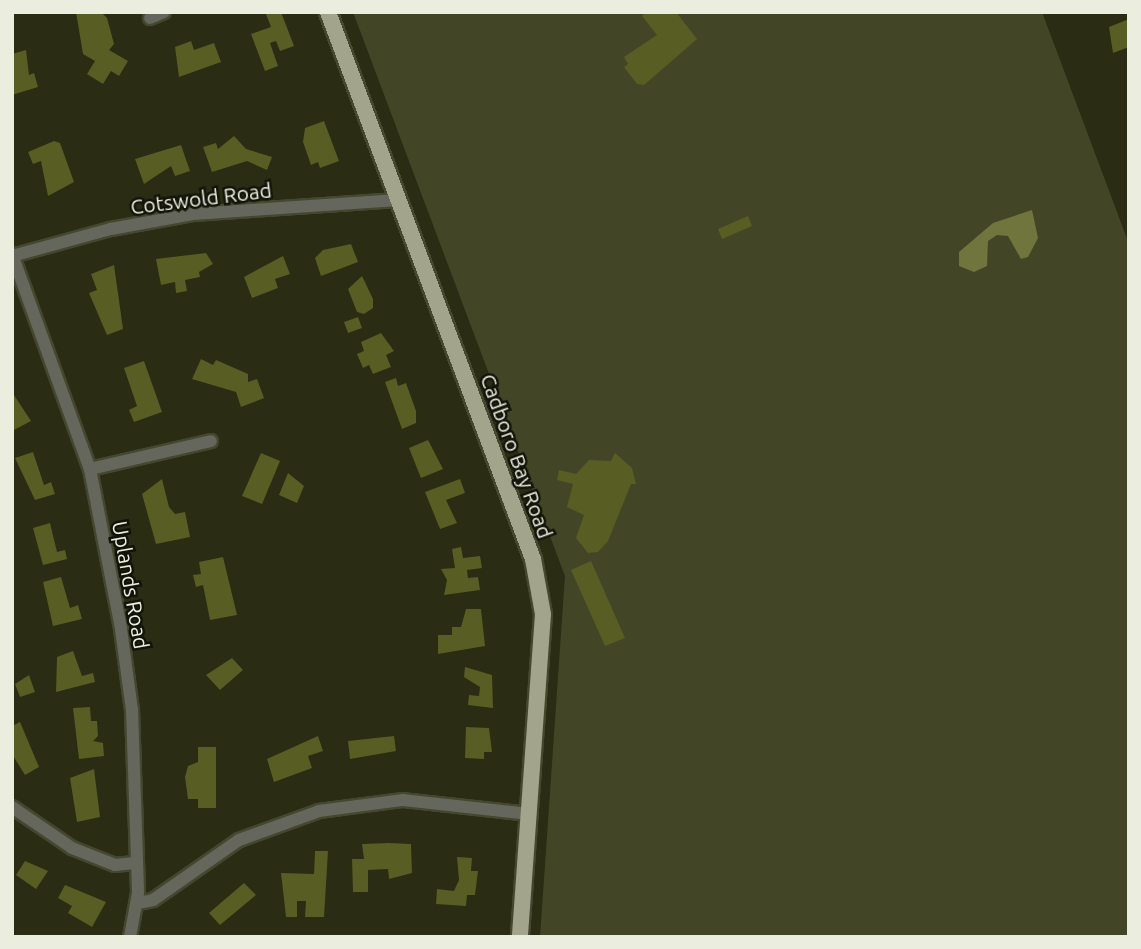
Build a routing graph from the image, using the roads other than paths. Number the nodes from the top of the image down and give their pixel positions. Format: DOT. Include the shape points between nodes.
graph roads {
  1 [pos="164,12"];
  2 [pos="328,12"];
  3 [pos="150,18"];
  4 [pos="398,200"];
  5 [pos="13,255"];
  6 [pos="211,441"];
  7 [pos="90,468"];
  8 [pos="12,807"];
  9 [pos="530,814"];
  10 [pos="134,863"];
  11 [pos="138,903"];
  12 [pos="130,937"];
  13 [pos="520,937"];
  1 -- 3 [label="street"];
  2 -- 4 [label="main road, Cadboro Bay Road"];
  4 -- 5 [label="street, Cotswold Road" via="193,214 111,229"];
  4 -- 9 [label="main road, Cadboro Bay Road" via="533,559 543,614"];
  5 -- 7 [label="street, Uplands Road"];
  6 -- 7 [label="street"];
  7 -- 10 [label="street, Uplands Road" via="132,710"];
  8 -- 10 [label="street" via="72,848 114,865"];
  9 -- 11 [label="street" via="403,800 318,811 239,840 153,900"];
  9 -- 13 [label="main road, Cadboro Bay Road"];
  10 -- 11 [label="street, Uplands Road"];
  11 -- 12 [label="street, Uplands Road"];
}
